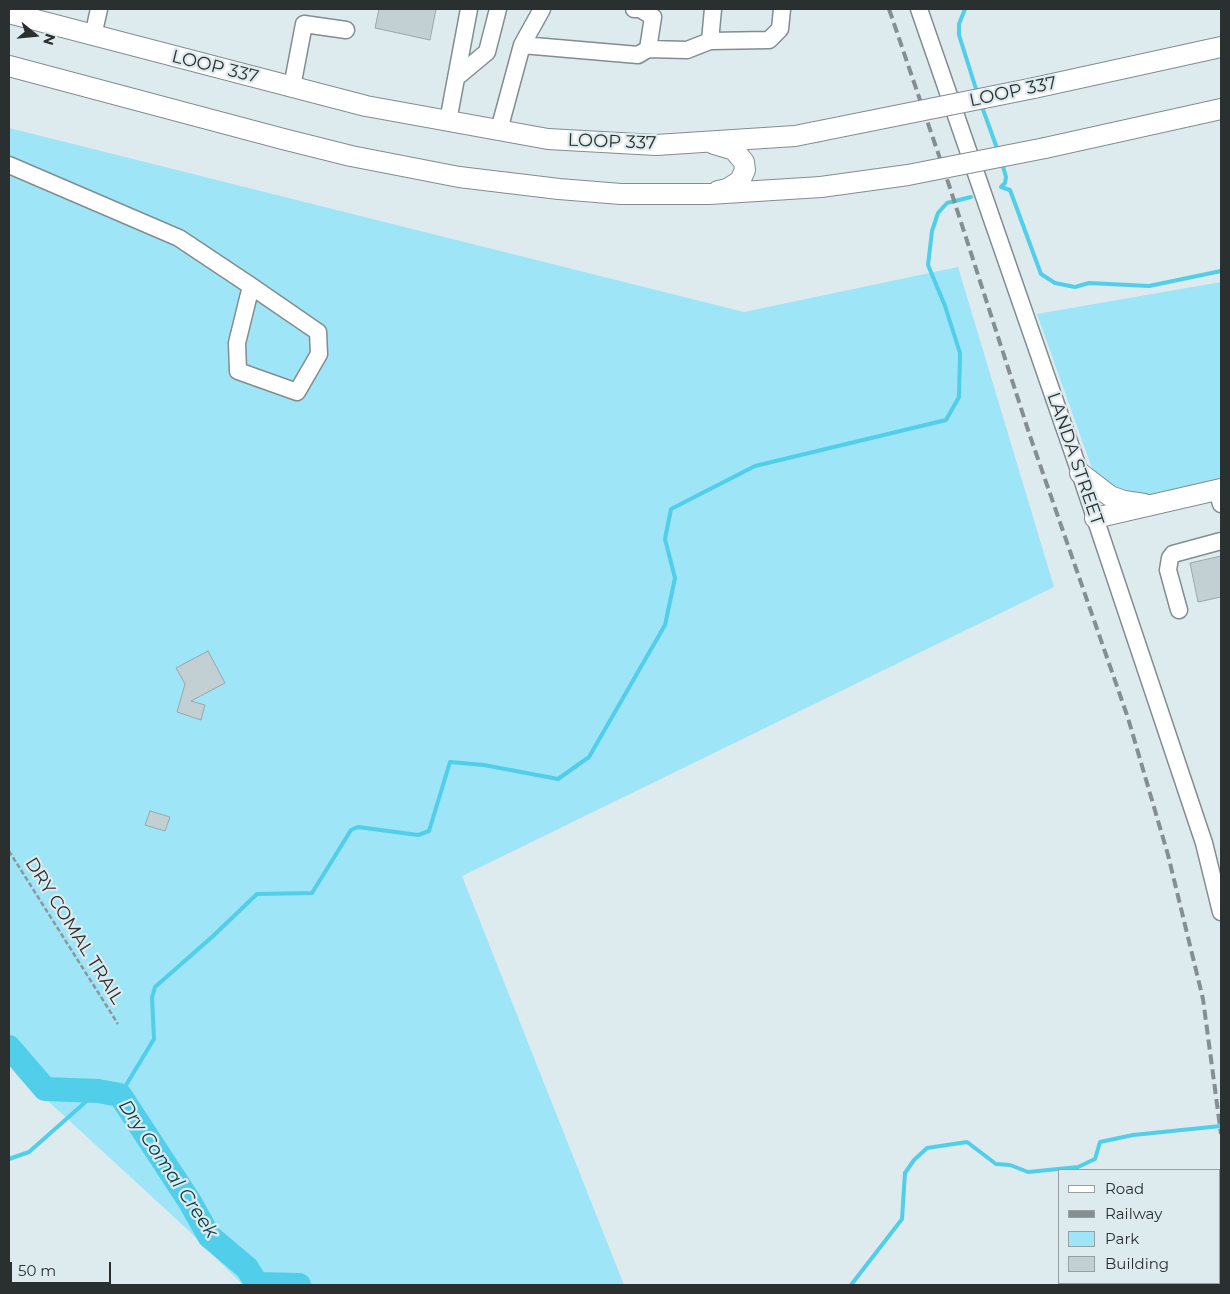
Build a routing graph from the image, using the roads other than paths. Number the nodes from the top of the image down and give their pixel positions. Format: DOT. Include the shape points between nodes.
graph roads {
  1 [pos="100,9"];
  2 [pos="469,9"];
  3 [pos="498,9"];
  4 [pos="542,9"];
  5 [pos="634,9"];
  6 [pos="713,9"];
  7 [pos="782,9"];
  8 [pos="919,9"];
  9 [pos="9,13"];
  10 [pos="346,30"];
  11 [pos="93,36"];
  12 [pos="710,41"];
  13 [pos="522,45"];
  14 [pos="1221,47"];
  15 [pos="648,49"];
  16 [pos="9,66"];
  17 [pos="457,77"];
  18 [pos="292,87"];
  19 [pos="1221,109"];
  20 [pos="448,121"];
  21 [pos="498,130"];
  22 [pos="706,142"];
  23 [pos="9,165"];
  24 [pos="698,194"];
  25 [pos="251,286"];
  26 [pos="1080,473"];
  27 [pos="1220,494"];
  28 [pos="1153,504"];
  29 [pos="1095,518"];
  30 [pos="1221,541"];
  31 [pos="1179,610"];
  32 [pos="1221,912"];
  1 -- 11 [label="street"];
  2 -- 17 [label="street"];
  3 -- 17 [label="street" via="487,52"];
  4 -- 13 [label="street"];
  5 -- 15 [label="street" via="653,17"];
  6 -- 12 [label="street"];
  7 -- 12 [label="street" via="780,29 769,40"];
  8 -- 26 [label="street, LANDA STREET"];
  9 -- 11 [label="main road, LOOP 337"];
  10 -- 18 [label="street" via="304,24"];
  11 -- 18 [label="main road, LOOP 337"];
  12 -- 15 [label="street" via="687,50"];
  13 -- 15 [label="street" via="638,55"];
  13 -- 21 [label="street"];
  14 -- 22 [label="main road, LOOP 337, bridge" via="795,136"];
  16 -- 24 [label="main road" via="283,140 459,177 612,193"];
  17 -- 20 [label="street"];
  18 -- 20 [label="main road, LOOP 337" via="366,106"];
  19 -- 24 [label="main road, bridge" via="908,175 821,187"];
  20 -- 21 [label="main road, LOOP 337"];
  21 -- 22 [label="main road, LOOP 337" via="548,139 656,145"];
  22 -- 24 [label="main road" via="734,150 744,162 745,170 734,186"];
  23 -- 25 [label="street" via="179,238"];
  25 -- 25 [label="street" via="318,332 319,354 297,392 238,371 237,343"];
  26 -- 28 [label="main road" via="1110,496"];
  26 -- 29 [label="street, LANDA STREET"];
  27 -- 28 [label="main road"];
  28 -- 29 [label="main road"];
  29 -- 32 [label="street, LANDA STREET" via="1204,843"];
  30 -- 31 [label="street" via="1173,554 1170,558 1168,570"];
}
